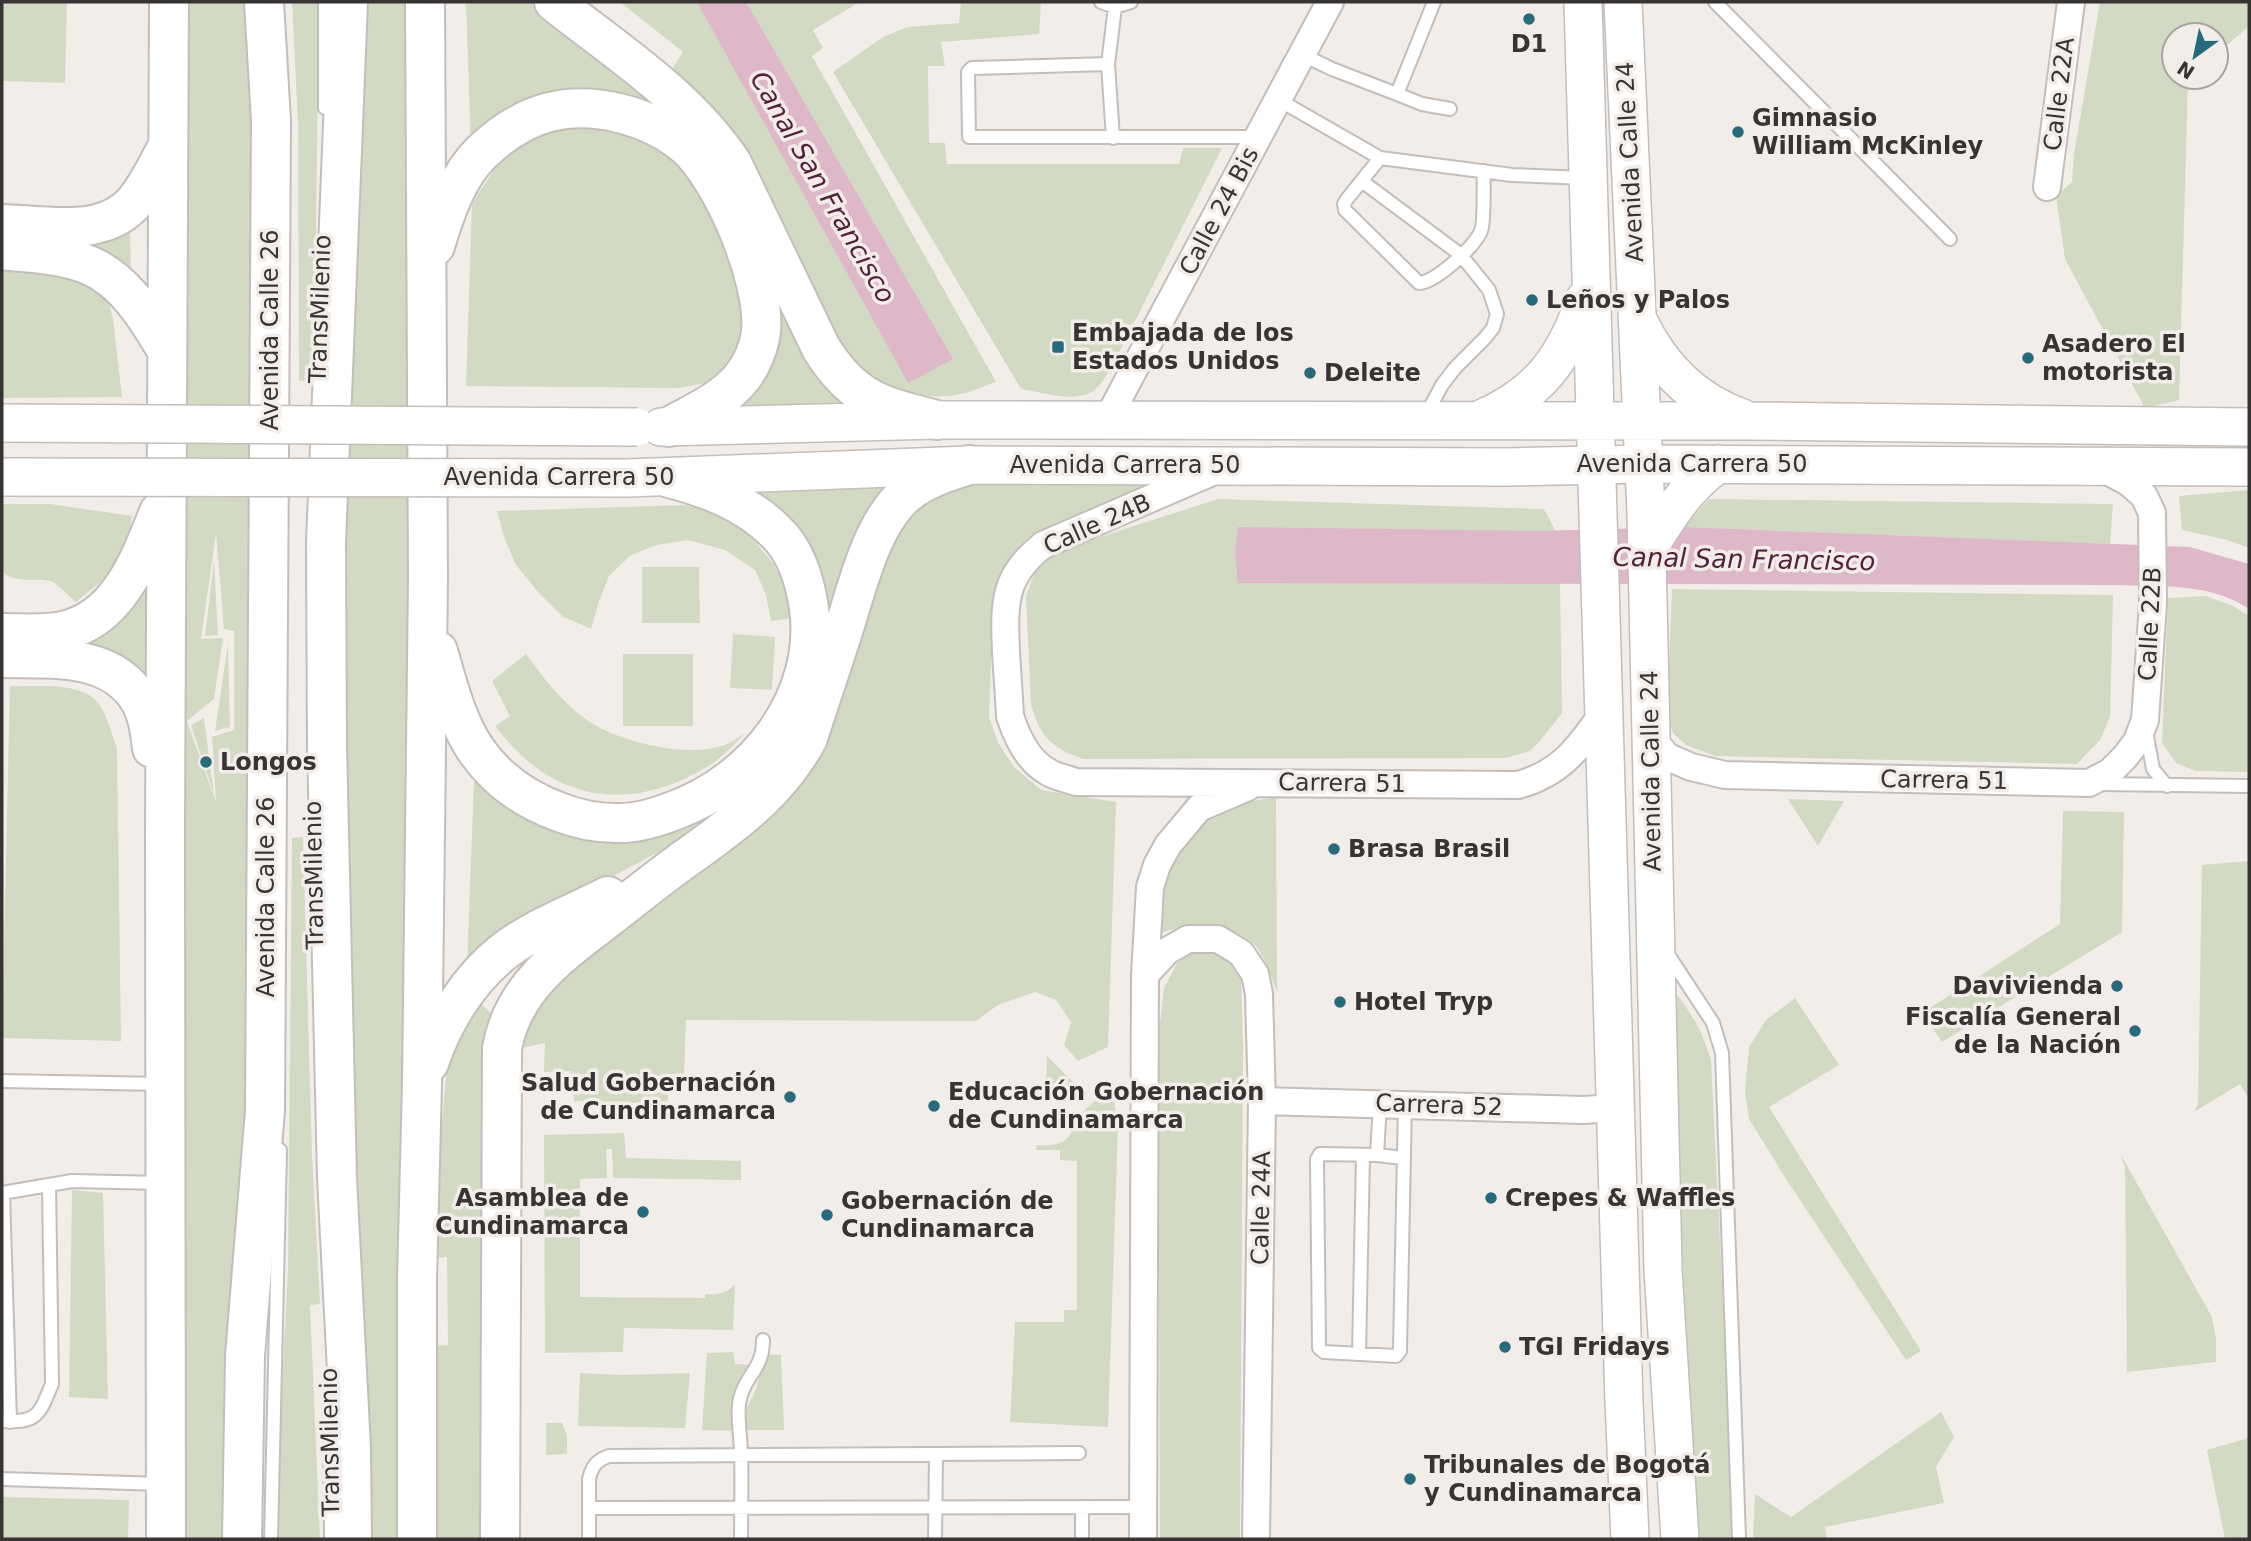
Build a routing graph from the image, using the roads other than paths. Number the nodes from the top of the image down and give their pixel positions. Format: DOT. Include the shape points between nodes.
graph roads {
  1 [pos="169,2"];
  2 [pos="264,2"];
  3 [pos="325,2"];
  4 [pos="348,2"];
  5 [pos="425,2"];
  6 [pos="554,2"];
  7 [pos="1101,2"];
  8 [pos="1131,2"];
  9 [pos="1330,2"];
  10 [pos="1434,2"];
  11 [pos="1583,2"];
  12 [pos="1623,2"];
  13 [pos="1715,2"];
  14 [pos="2071,2"];
  15 [pos="1115,7"];
  16 [pos="1303,55"];
  17 [pos="1108,64"];
  18 [pos="1397,94"];
  19 [pos="1279,100"];
  20 [pos="1450,109"];
  21 [pos="325,125"];
  22 [pos="1259,137"];
  23 [pos="1113,138"];
  24 [pos="168,146"];
  25 [pos="1380,158"];
  26 [pos="1483,171"];
  27 [pos="1589,178"];
  28 [pos="1363,182"];
  29 [pos="2047,187"];
  30 [pos="2,224"];
  31 [pos="1950,239"];
  32 [pos="2,250"];
  33 [pos="1461,255"];
  34 [pos="425,274"];
  35 [pos="1591,274"];
  36 [pos="1637,318"];
  37 [pos="167,351"];
  38 [pos="286,408"];
  39 [pos="316,409"];
  40 [pos="937,420"];
  41 [pos="1107,420"];
  42 [pos="1478,420"];
  43 [pos="1422,421"];
  44 [pos="1595,421"];
  45 [pos="1642,421"];
  46 [pos="1750,421"];
  47 [pos="2,423"];
  48 [pos="653,427"];
  49 [pos="2249,427"];
  50 [pos="285,435"];
  51 [pos="315,436"];
  52 [pos="284,462"];
  53 [pos="314,463"];
  54 [pos="1597,464"];
  55 [pos="1644,464"];
  56 [pos="1718,464"];
  57 [pos="969,465"];
  58 [pos="1230,465"];
  59 [pos="2099,466"];
  60 [pos="1507,467"];
  61 [pos="2249,467"];
  62 [pos="2,477"];
  63 [pos="669,478"];
  64 [pos="282,489"];
  65 [pos="313,490"];
  66 [pos="166,494"];
  67 [pos="282,503"];
  68 [pos="1660,510"];
  69 [pos="1598,522"];
  70 [pos="281,579"];
  71 [pos="428,616"];
  72 [pos="2,633"];
  73 [pos="2,657"];
  74 [pos="1604,712"];
  75 [pos="2145,720"];
  76 [pos="1650,737"];
  77 [pos="1050,774"];
  78 [pos="1259,782"];
  79 [pos="2089,783"];
  80 [pos="2167,786"];
  81 [pos="2249,786"];
  82 [pos="165,834"];
  83 [pos="691,854"];
  84 [pos="1655,934"];
  85 [pos="1145,975"];
  86 [pos="2,1081"];
  87 [pos="166,1084"];
  88 [pos="422,1084"];
  89 [pos="1262,1101"];
  90 [pos="1392,1104"];
  91 [pos="1615,1108"];
  92 [pos="280,1135"];
  93 [pos="1363,1155"];
  94 [pos="1377,1156"];
  95 [pos="1403,1158"];
  96 [pos="166,1183"];
  97 [pos="50,1185"];
  98 [pos="3,1193"];
  99 [pos="763,1340"];
  100 [pos="1359,1354"];
  101 [pos="330,1407"];
  102 [pos="6,1422"];
  103 [pos="1079,1453"];
  104 [pos="936,1454"];
  105 [pos="741,1455"];
  106 [pos="2,1479"];
  107 [pos="166,1484"];
  108 [pos="935,1507"];
  109 [pos="1082,1507"];
  110 [pos="1143,1507"];
  111 [pos="589,1508"];
  112 [pos="741,1508"];
  113 [pos="166,1539"];
  114 [pos="242,1539"];
  115 [pos="271,1539"];
  116 [pos="331,1539"];
  117 [pos="352,1539"];
  118 [pos="417,1539"];
  119 [pos="500,1539"];
  120 [pos="589,1539"];
  121 [pos="741,1539"];
  122 [pos="935,1539"];
  123 [pos="1082,1539"];
  124 [pos="1143,1539"];
  125 [pos="1256,1539"];
  126 [pos="1630,1539"];
  127 [pos="1680,1539"];
  128 [pos="1739,1539"];
  1 -- 24 [label="main road"];
  2 -- 114 [label="main road, Avenida Calle 26" via="271,121 265,1110 245,1356"];
  3 -- 21 [label="lane"];
  4 -- 117 [label="main road" via="326,557 337,1178"];
  5 -- 34 [label="main road"];
  6 -- 40 [label="main road" via="678,101 716,139 835,370 870,399"];
  7 -- 15 [label="lane"];
  8 -- 15 [label="lane"];
  9 -- 16 [label="street, Calle 24 Bis"];
  10 -- 18 [label="lane"];
  11 -- 27 [label="main road, Avenida Calle 24"];
  12 -- 36 [label="main road, Avenida Calle 24"];
  13 -- 31 [label="lane"];
  14 -- 29 [label="street, Calle 22A"];
  15 -- 17 [label="lane"];
  16 -- 18 [label="lane"];
  16 -- 19 [label="street, Calle 24 Bis"];
  17 -- 23 [label="lane"];
  17 -- 23 [label="lane" via="972,68 968,72 968,135"];
  18 -- 20 [label="lane"];
  19 -- 22 [label="street, Calle 24 Bis"];
  19 -- 25 [label="lane"];
  22 -- 23 [label="lane"];
  22 -- 41 [label="street, Calle 24 Bis"];
  24 -- 30 [label="main road" via="134,202 110,220 83,226"];
  24 -- 37 [label="main road"];
  25 -- 26 [label="lane"];
  25 -- 28 [label="lane"];
  26 -- 27 [label="lane"];
  26 -- 33 [label="lane" via="1482,229"];
  27 -- 35 [label="main road, Avenida Calle 24"];
  28 -- 33 [label="lane"];
  28 -- 33 [label="lane" via="1344,204 1345,210 1419,283 1429,281"];
  32 -- 37 [label="main road" via="64,257 92,267 133,300"];
  33 -- 43 [label="lane" via="1489,290 1497,314 1493,328 1455,368"];
  34 -- 48 [label="main road" via="463,177 505,132 526,120 572,109 632,117 662,129 684,145 720,188 751,266 761,332 756,354 743,377 721,396"];
  34 -- 71 [label="main road"];
  35 -- 42 [label="main road" via="1571,336 1550,370 1517,400"];
  35 -- 44 [label="main road, Avenida Calle 24"];
  36 -- 45 [label="main road, Avenida Calle 24"];
  36 -- 46 [label="main road" via="1677,378 1710,404"];
  37 -- 66 [label="main road"];
  38 -- 50 [label="lane, TransMilenio"];
  39 -- 51 [label="lane, TransMilenio"];
  40 -- 41 [label="main road, Avenida Carrera 50"];
  40 -- 48 [label="main road, Avenida Carrera 50"];
  41 -- 43 [label="main road, Avenida Carrera 50"];
  42 -- 43 [label="main road, Avenida Carrera 50"];
  42 -- 44 [label="main road, Avenida Carrera 50"];
  44 -- 45 [label="main road, Avenida Carrera 50"];
  44 -- 54 [label="main road, Avenida Calle 24"];
  45 -- 46 [label="main road, Avenida Carrera 50"];
  45 -- 55 [label="main road, Avenida Calle 24"];
  46 -- 49 [label="main road, Avenida Carrera 50"];
  47 -- 48 [label="main road, Avenida Carrera 50, bridge"];
  52 -- 64 [label="lane"];
  53 -- 65 [label="lane"];
  54 -- 55 [label="main road, Avenida Carrera 50"];
  54 -- 60 [label="main road, Avenida Carrera 50"];
  54 -- 69 [label="main road, Avenida Calle 24"];
  55 -- 56 [label="main road, Avenida Carrera 50"];
  55 -- 68 [label="main road, Avenida Calle 24"];
  56 -- 59 [label="main road, Avenida Carrera 50"];
  56 -- 68 [label="main road"];
  57 -- 58 [label="main road, Avenida Carrera 50"];
  57 -- 63 [label="main road, Avenida Carrera 50"];
  57 -- 83 [label="main road" via="919,485 890,513 863,570 800,754 750,810"];
  58 -- 60 [label="main road, Avenida Carrera 50"];
  58 -- 77 [label="street, Calle 24B" via="1043,545 1015,575 1004,611 1010,716 1031,759"];
  59 -- 61 [label="main road, Avenida Carrera 50"];
  59 -- 75 [label="street, Calle 22B" via="2144,496 2152,513 2153,603"];
  60 -- 69 [label="main road" via="1558,482 1572,491"];
  62 -- 63 [label="main road, Avenida Carrera 50, bridge"];
  63 -- 71 [label="main road" via="719,493 768,525 790,549 806,588 812,627 806,667 794,702 763,750 721,788 653,818 618,823 579,819 543,806 488,766 466,731"];
  66 -- 72 [label="main road" via="129,580 102,611 62,631"];
  66 -- 82 [label="main road"];
  67 -- 70 [label="lane"];
  68 -- 76 [label="main road, Avenida Calle 24" via="1647,570"];
  69 -- 74 [label="main road, Avenida Calle 24"];
  71 -- 88 [label="main road"];
  73 -- 82 [label="main road" via="86,663 130,688 147,719"];
  74 -- 78 [label="street, Carrera 51" via="1575,752 1551,773 1518,785"];
  74 -- 91 [label="main road, Avenida Calle 24"];
  75 -- 79 [label="street, Calle 22B" via="2125,757"];
  75 -- 80 [label="lane" via="2153,769"];
  76 -- 79 [label="street, Carrera 51" via="1668,757 1725,775"];
  76 -- 84 [label="main road, Avenida Calle 24"];
  77 -- 78 [label="street, Carrera 51" via="1076,782"];
  78 -- 85 [label="street" via="1199,808 1168,845 1150,887"];
  79 -- 80 [label="lane, Carrera 51"];
  80 -- 81 [label="lane, Carrera 51"];
  82 -- 87 [label="main road"];
  83 -- 88 [label="main road" via="503,952 447,1020"];
  83 -- 119 [label="main road" via="565,951 532,983 505,1032"];
  84 -- 127 [label="main road, Avenida Calle 24" via="1663,1269"];
  84 -- 128 [label="lane" via="1713,1023 1722,1053"];
  85 -- 89 [label="street, Calle 24A" via="1167,951 1188,939 1218,939 1241,953 1255,974 1259,994"];
  85 -- 110 [label="street"];
  86 -- 87 [label="lane"];
  87 -- 96 [label="main road"];
  88 -- 118 [label="main road"];
  89 -- 90 [label="street, Carrera 52"];
  89 -- 125 [label="street, Calle 24A"];
  90 -- 91 [label="street, Carrera 52"];
  90 -- 94 [label="lane"];
  90 -- 95 [label="lane"];
  91 -- 126 [label="main road, Avenida Calle 24"];
  92 -- 115 [label="lane"];
  93 -- 94 [label="lane"];
  93 -- 100 [label="lane"];
  93 -- 100 [label="lane" via="1320,1154 1317,1159 1319,1348"];
  94 -- 95 [label="lane"];
  95 -- 100 [label="lane" via="1400,1351 1396,1356"];
  96 -- 97 [label="lane" via="72,1181"];
  96 -- 107 [label="main road"];
  97 -- 98 [label="lane"];
  97 -- 102 [label="lane" via="52,1384 36,1416"];
  98 -- 102 [label="lane"];
  99 -- 105 [label="lane" via="760,1362 740,1396"];
  101 -- 116 [label="lane, TransMilenio"];
  103 -- 104 [label="lane"];
  104 -- 105 [label="lane"];
  104 -- 108 [label="lane"];
  105 -- 111 [label="lane" via="601,1458 589,1479"];
  105 -- 112 [label="lane"];
  106 -- 107 [label="lane"];
  107 -- 113 [label="main road"];
  108 -- 109 [label="lane"];
  108 -- 112 [label="lane"];
  108 -- 122 [label="lane"];
  109 -- 110 [label="lane"];
  109 -- 123 [label="lane"];
  110 -- 124 [label="street"];
  111 -- 112 [label="lane"];
  111 -- 120 [label="lane"];
  112 -- 121 [label="lane"];
}
